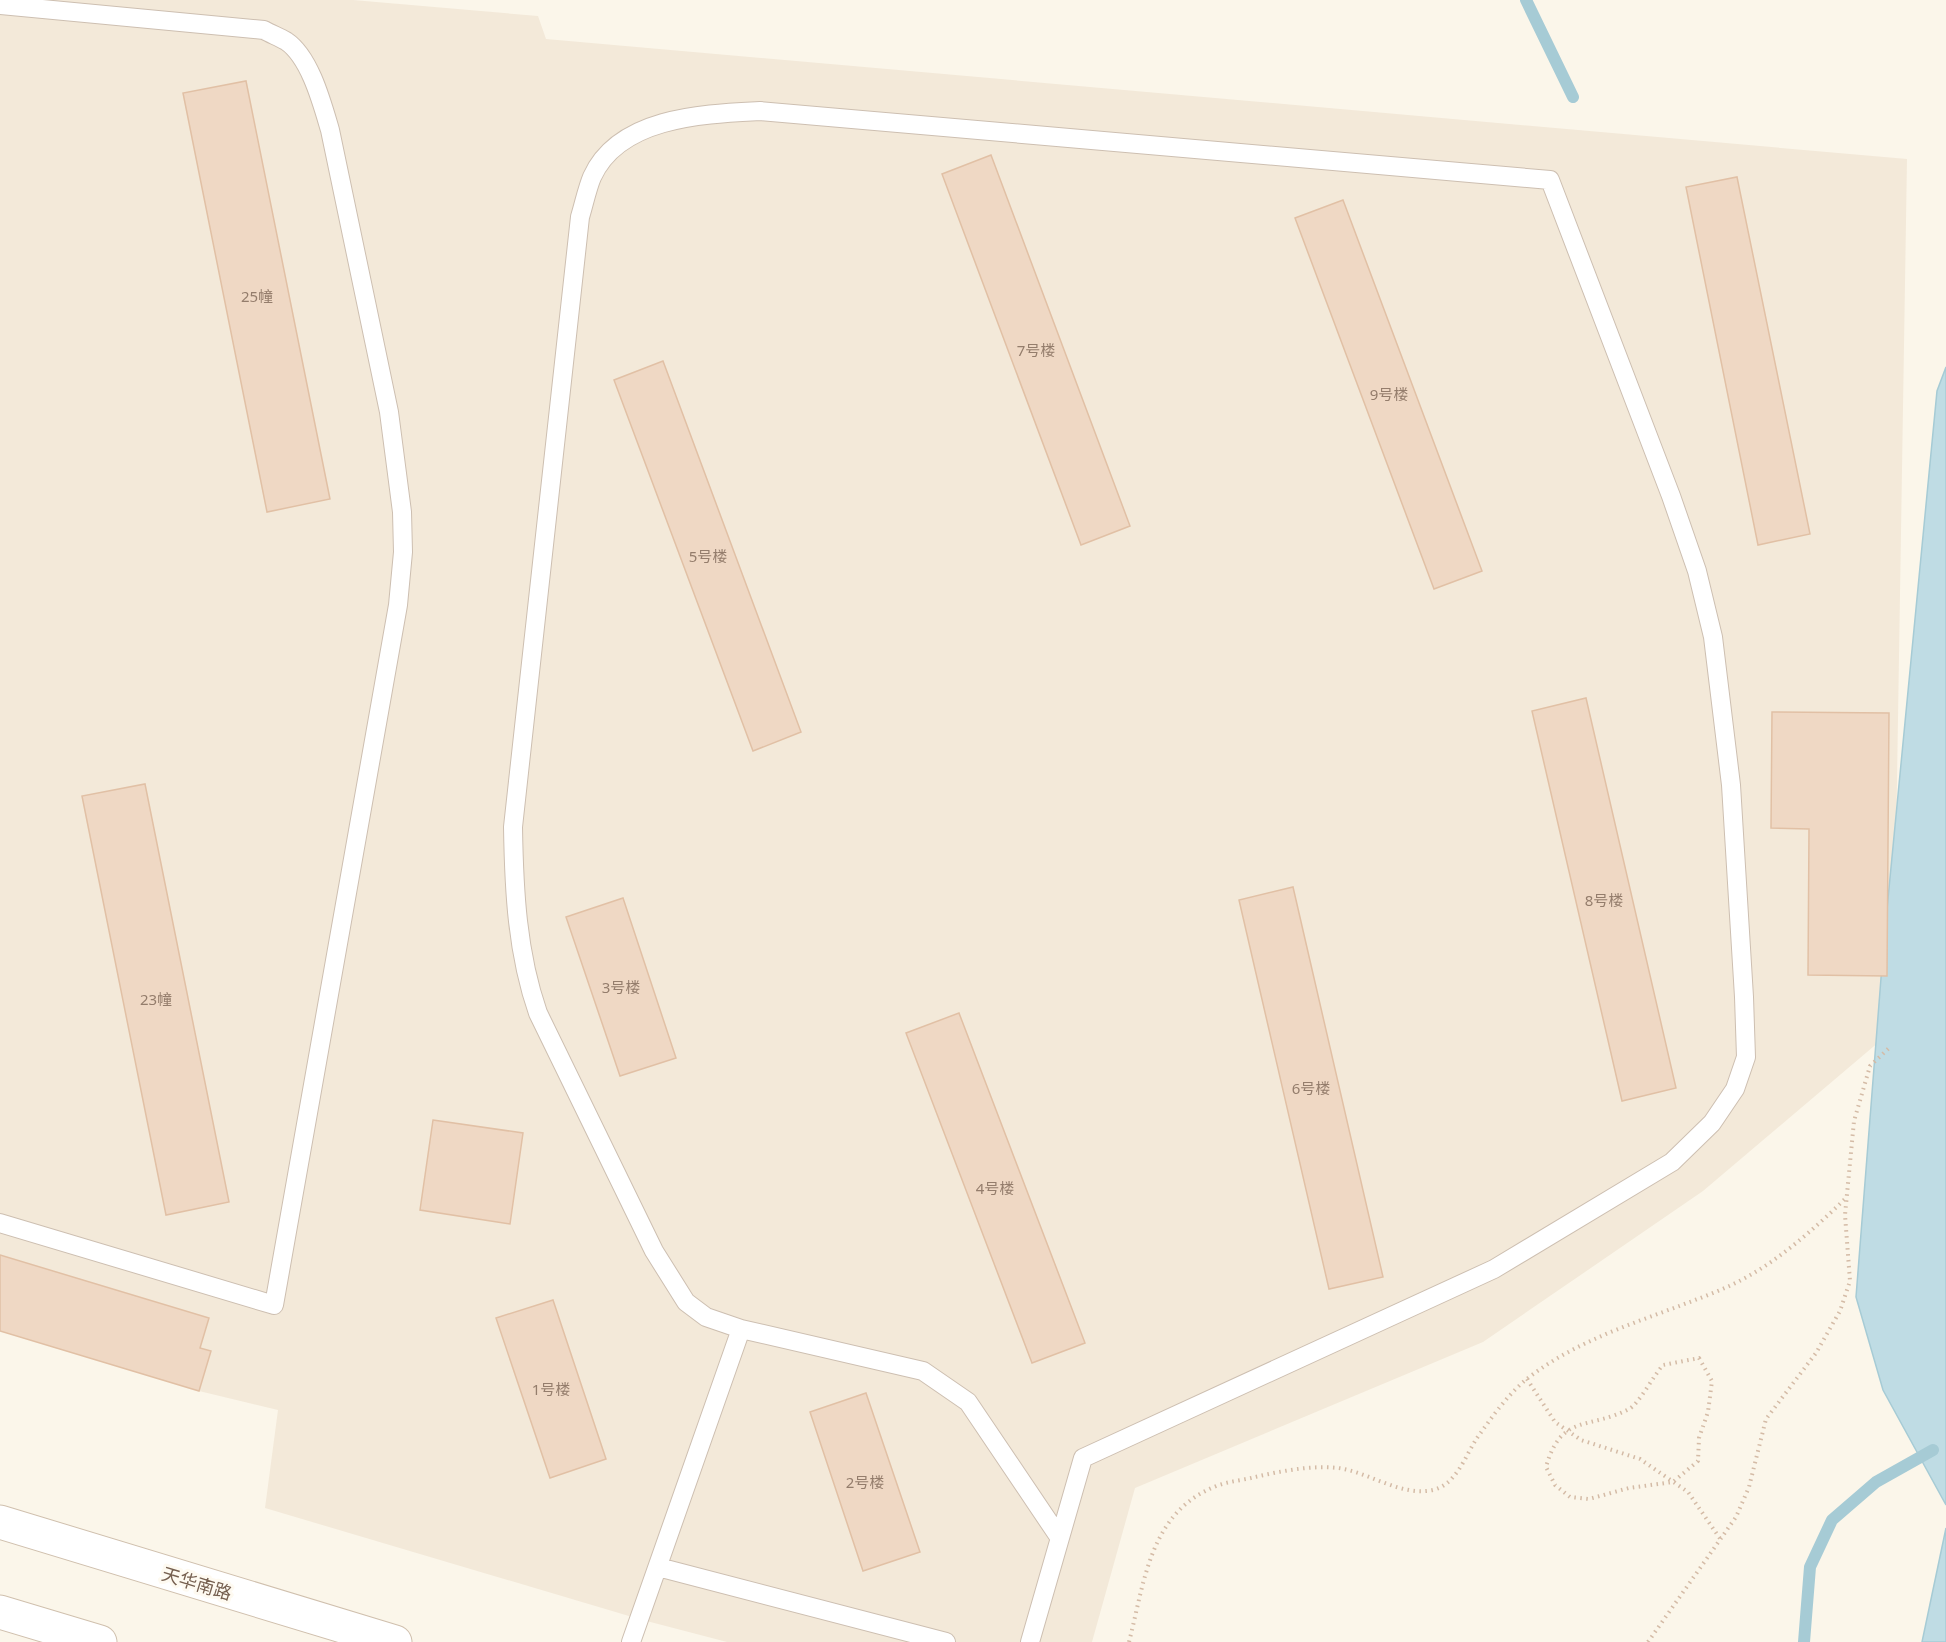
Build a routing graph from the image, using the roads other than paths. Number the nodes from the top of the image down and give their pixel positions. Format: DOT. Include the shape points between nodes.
graph roads {
  1 [pos="0,5"];
  2 [pos="0,1223"];
  3 [pos="741,1329"];
  4 [pos="0,1522"];
  5 [pos="1059,1537"];
  6 [pos="658,1567"];
  7 [pos="0,1612"];
  8 [pos="100,1642"];
  9 [pos="395,1642"];
  10 [pos="631,1642"];
  11 [pos="946,1642"];
  12 [pos="1030,1642"];
  1 -- 2 [label="lane" via="264,30 288,42 305,64 330,130 386,400 404,552 274,1305"];
  3 -- 5 [label="lane" via="923,1371 968,1402"];
  3 -- 5 [label="lane" via="706,1317 686,1302 654,1251 538,1013 520,939 513,827 580,217 592,176 616,145 639,132 687,118 760,111 1550,180 1671,496 1697,572 1713,636 1731,785 1744,997 1746,1057 1735,1089 1712,1123 1672,1162 1494,1269 1083,1458"];
  3 -- 6 [label="lane"];
  4 -- 9 [label="main road, 天华南路"];
  5 -- 12 [label="lane"];
  6 -- 10 [label="lane"];
  6 -- 11 [label="lane"];
  7 -- 8 [label="main road"];
}
